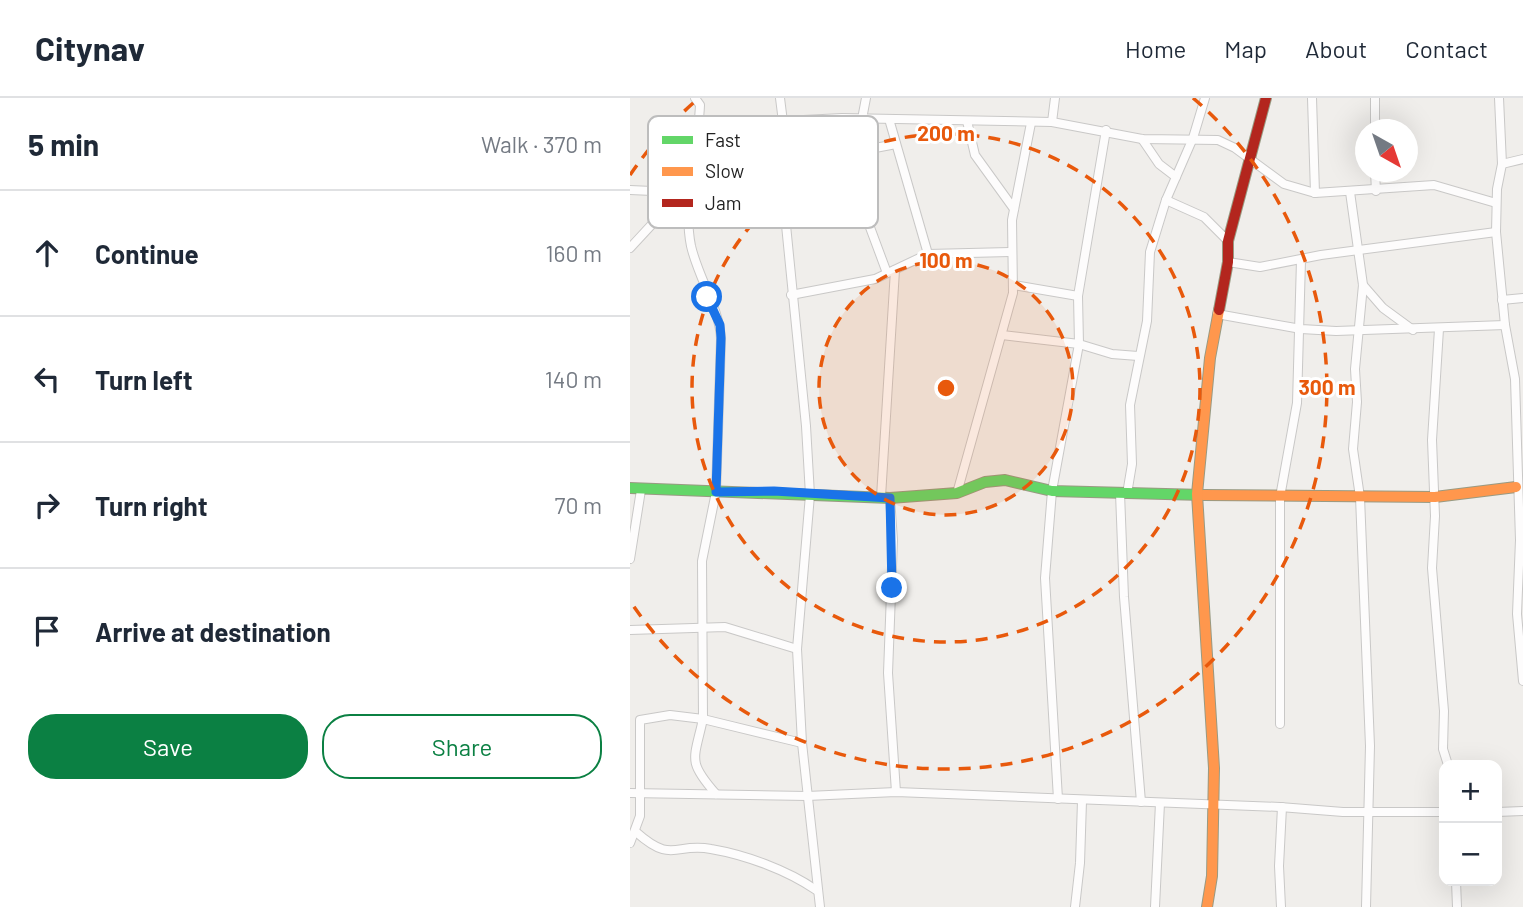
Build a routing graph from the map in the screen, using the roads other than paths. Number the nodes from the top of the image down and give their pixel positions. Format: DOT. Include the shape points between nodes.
graph roads {
  1 [pos="695,98"];
  2 [pos="780,98"];
  3 [pos="866,98"];
  4 [pos="1055,98"];
  5 [pos="1205,98"];
  6 [pos="1266,98"];
  7 [pos="1311,98"];
  8 [pos="1376,98"];
  9 [pos="1499,98"];
  10 [pos="699,116"];
  11 [pos="783,116"];
  12 [pos="863,116"];
  13 [pos="878,119"];
  14 [pos="889,119"];
  15 [pos="1375,119"];
  16 [pos="967,121"];
  17 [pos="1052,122"];
  18 [pos="1031,123"];
  19 [pos="1105,130"];
  20 [pos="1193,138"];
  21 [pos="1142,139"];
  22 [pos="896,144"];
  23 [pos="878,147"];
  24 [pos="1248,158"];
  25 [pos="1523,159"];
  26 [pos="1502,164"];
  27 [pos="1176,177"];
  28 [pos="1376,182"];
  29 [pos="630,190"];
  30 [pos="648,191"];
  31 [pos="1376,191"];
  32 [pos="1350,192"];
  33 [pos="1315,193"];
  34 [pos="1166,200"];
  35 [pos="1496,203"];
  36 [pos="1014,209"];
  37 [pos="649,228"];
  38 [pos="691,228"];
  39 [pos="786,228"];
  40 [pos="871,228"];
  41 [pos="1496,232"];
  42 [pos="1228,241"];
  43 [pos="630,248"];
  44 [pos="1356,250"];
  45 [pos="1010,252"];
  46 [pos="928,254"];
  47 [pos="1301,260"];
  48 [pos="1228,262"];
  49 [pos="891,272"];
  50 [pos="1014,285"];
  51 [pos="1363,285"];
  52 [pos="791,295"];
  53 [pos="1078,296"];
  54 [pos="1523,298"];
  55 [pos="1502,300"];
  56 [pos="1217,314"];
  57 [pos="1505,325"];
  58 [pos="1301,329"];
  59 [pos="1439,329"];
  60 [pos="1413,330"];
  61 [pos="1359,332"];
  62 [pos="1002,335"];
  63 [pos="1079,344"];
  64 [pos="1138,356"];
  65 [pos="1519,441"];
  66 [pos="1516,487"];
  67 [pos="636,489"];
  68 [pos="1052,491"];
  69 [pos="716,492"];
  70 [pos="957,494"];
  71 [pos="1123,494"];
  72 [pos="1197,494"];
  73 [pos="810,495"];
  74 [pos="1280,497"];
  75 [pos="1360,497"];
  76 [pos="1435,497"];
  77 [pos="886,498"];
  78 [pos="1520,505"];
  79 [pos="630,559"];
  80 [pos="1520,614"];
  81 [pos="703,627"];
  82 [pos="630,630"];
  83 [pos="797,649"];
  84 [pos="1523,681"];
  85 [pos="703,719"];
  86 [pos="1280,724"];
  87 [pos="802,743"];
  88 [pos="1446,760"];
  89 [pos="896,792"];
  90 [pos="634,793"];
  91 [pos="716,794"];
  92 [pos="807,796"];
  93 [pos="1058,799"];
  94 [pos="1082,801"];
  95 [pos="1141,802"];
  96 [pos="1160,803"];
  97 [pos="1214,806"];
  98 [pos="1282,807"];
  99 [pos="1368,811"];
  100 [pos="1523,811"];
  101 [pos="1439,812"];
  102 [pos="1502,812"];
  103 [pos="636,832"];
  104 [pos="630,844"];
  105 [pos="1456,886"];
  106 [pos="816,890"];
  107 [pos="820,907"];
  108 [pos="1075,907"];
  109 [pos="1155,907"];
  110 [pos="1208,907"];
  111 [pos="1281,907"];
  112 [pos="1366,907"];
  113 [pos="1457,907"];
  1 -- 10 [label="street"];
  2 -- 11 [label="street"];
  3 -- 12 [label="street"];
  4 -- 17 [label="street"];
  5 -- 20 [label="street"];
  6 -- 24 [label="street"];
  7 -- 33 [label="street"];
  8 -- 15 [label="street"];
  9 -- 26 [label="street"];
  13 -- 14 [label="street"];
  14 -- 16 [label="street"];
  14 -- 22 [label="street"];
  16 -- 18 [label="street"];
  16 -- 36 [label="street" via="975,155"];
  17 -- 18 [label="street"];
  17 -- 19 [label="street"];
  18 -- 36 [label="street"];
  19 -- 21 [label="street"];
  19 -- 53 [label="street"];
  20 -- 21 [label="street"];
  20 -- 24 [label="street" via="1227,143"];
  20 -- 27 [label="street"];
  21 -- 27 [label="street" via="1159,164"];
  22 -- 23 [label="street"];
  22 -- 46 [label="street"];
  24 -- 33 [label="street" via="1284,184"];
  24 -- 42 [label="street"];
  25 -- 26 [label="street"];
  26 -- 35 [label="street"];
  27 -- 34 [label="street"];
  28 -- 31 [label="street"];
  29 -- 30 [label="street"];
  31 -- 32 [label="street"];
  31 -- 35 [label="street" via="1434,185"];
  32 -- 33 [label="street"];
  32 -- 44 [label="street"];
  34 -- 42 [label="street" via="1204,217"];
  34 -- 64 [label="street" via="1150,252 1149,309"];
  35 -- 41 [label="street"];
  36 -- 45 [label="street"];
  37 -- 43 [label="street"];
  38 -- 69 [label="street" via="691,245 704,289 720,325"];
  39 -- 52 [label="street"];
  40 -- 49 [label="street"];
  41 -- 44 [label="street"];
  41 -- 55 [label="street"];
  42 -- 48 [label="street"];
  44 -- 47 [label="street"];
  44 -- 51 [label="street"];
  45 -- 46 [label="street"];
  45 -- 50 [label="street"];
  46 -- 49 [label="street"];
  47 -- 48 [label="street" via="1260,267"];
  47 -- 58 [label="street"];
  48 -- 56 [label="street"];
  49 -- 52 [label="street" via="852,285"];
  49 -- 77 [label="street"];
  50 -- 53 [label="street"];
  50 -- 62 [label="street"];
  51 -- 60 [label="street" via="1383,308"];
  51 -- 61 [label="street"];
  52 -- 73 [label="street"];
  53 -- 63 [label="street"];
  54 -- 55 [label="street"];
  55 -- 57 [label="street"];
  56 -- 58 [label="street"];
  56 -- 72 [label="street"];
  57 -- 59 [label="street"];
  57 -- 65 [label="street"];
  58 -- 61 [label="street"];
  58 -- 74 [label="street" via="1294,431"];
  59 -- 60 [label="street"];
  59 -- 76 [label="street" via="1432,450"];
  60 -- 61 [label="street"];
  61 -- 75 [label="street" via="1353,449"];
  62 -- 63 [label="street"];
  62 -- 70 [label="street"];
  63 -- 64 [label="street"];
  63 -- 68 [label="street"];
  64 -- 71 [label="street" via="1130,405 1132,455"];
  65 -- 66 [label="street"];
  66 -- 76 [label="street"];
  66 -- 78 [label="street"];
  67 -- 69 [label="street"];
  67 -- 79 [label="street"];
  68 -- 70 [label="street" via="1005,480 985,482"];
  68 -- 71 [label="street"];
  68 -- 93 [label="street" via="1045,578"];
  69 -- 73 [label="street"];
  69 -- 81 [label="street" via="702,561"];
  70 -- 77 [label="street"];
  71 -- 72 [label="street"];
  71 -- 95 [label="street" via="1124,597"];
  72 -- 74 [label="street"];
  72 -- 97 [label="street"];
  73 -- 77 [label="street"];
  73 -- 83 [label="street"];
  74 -- 75 [label="street"];
  74 -- 86 [label="street"];
  75 -- 76 [label="street"];
  75 -- 99 [label="street" via="1370,746"];
  76 -- 88 [label="street" via="1432,568"];
  77 -- 89 [label="street" via="893,540 888,673"];
  78 -- 80 [label="street"];
  80 -- 84 [label="street"];
  81 -- 82 [label="street"];
  81 -- 83 [label="street" via="725,627"];
  81 -- 85 [label="street"];
  83 -- 87 [label="street"];
  85 -- 87 [label="street"];
  85 -- 90 [label="street" via="670,715 640,720"];
  85 -- 91 [label="street" via="696,772"];
  87 -- 92 [label="street"];
  89 -- 92 [label="street"];
  89 -- 93 [label="street"];
  90 -- 91 [label="street"];
  90 -- 103 [label="street" via="640,816"];
  91 -- 92 [label="street"];
  92 -- 106 [label="street"];
  93 -- 94 [label="street"];
  94 -- 95 [label="street"];
  94 -- 108 [label="street"];
  95 -- 96 [label="street"];
  96 -- 97 [label="street"];
  96 -- 109 [label="street"];
  97 -- 98 [label="street"];
  97 -- 110 [label="street"];
  98 -- 99 [label="street"];
  98 -- 111 [label="street"];
  99 -- 101 [label="street"];
  99 -- 112 [label="street"];
  100 -- 102 [label="street"];
  103 -- 104 [label="street"];
  103 -- 106 [label="street" via="668,851 707,848 727,853 799,878"];
  105 -- 113 [label="street"];
  106 -- 107 [label="street"];
}
